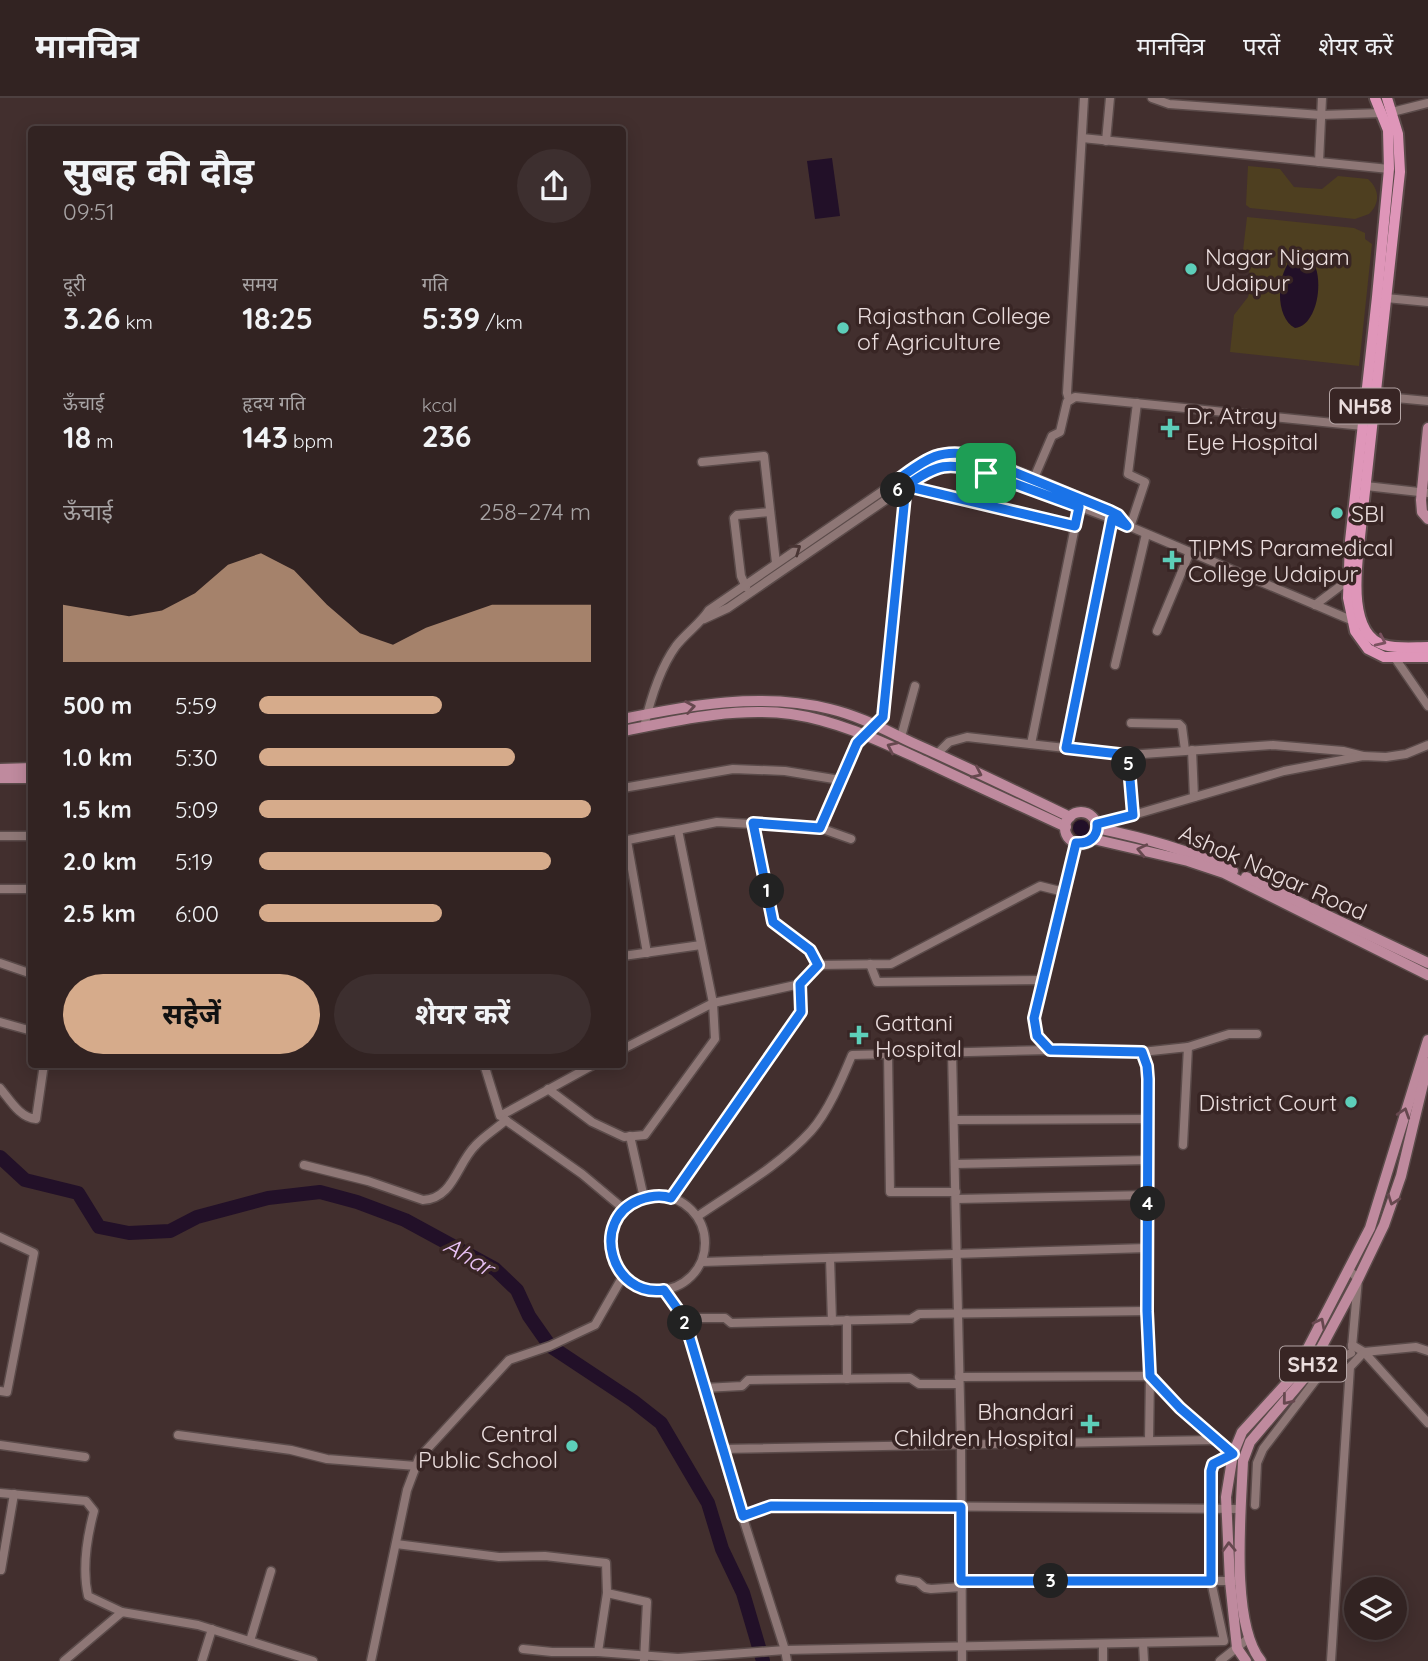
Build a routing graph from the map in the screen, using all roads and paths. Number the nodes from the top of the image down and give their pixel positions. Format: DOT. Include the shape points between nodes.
graph roads {
  1 [pos="1084,98"];
  2 [pos="1110,98"];
  3 [pos="1152,98"];
  4 [pos="1322,98"];
  5 [pos="1375,98"];
  6 [pos="1387,98"];
  7 [pos="1428,103"];
  8 [pos="1387,112"];
  9 [pos="1321,115"];
  10 [pos="1082,138"];
  11 [pos="1106,141"];
  12 [pos="1319,162"];
  13 [pos="1389,169"];
  14 [pos="1386,298"];
  15 [pos="1428,302"];
  16 [pos="1375,396"];
  17 [pos="1069,400"];
  18 [pos="1428,401"];
  19 [pos="1137,403"];
  20 [pos="1363,426"];
  21 [pos="1428,428"];
  22 [pos="702,462"];
  23 [pos="1034,478"];
  24 [pos="897,480"];
  25 [pos="1366,486"];
  26 [pos="902,489"];
  27 [pos="1425,492"];
  28 [pos="1079,507"];
  29 [pos="770,512"];
  30 [pos="1112,519"];
  31 [pos="1428,519"];
  32 [pos="1075,526"];
  33 [pos="1129,527"];
  34 [pos="1146,534"];
  35 [pos="1190,552"];
  36 [pos="776,563"];
  37 [pos="1347,581"];
  38 [pos="744,585"];
  39 [pos="751,593"];
  40 [pos="1315,605"];
  41 [pos="704,619"];
  42 [pos="1351,620"];
  43 [pos="1157,631"];
  44 [pos="1428,646"];
  45 [pos="1428,657"];
  46 [pos="1395,658"];
  47 [pos="1115,665"];
  48 [pos="915,686"];
  49 [pos="1428,706"];
  50 [pos="647,714"];
  51 [pos="626,718"];
  52 [pos="1131,723"];
  53 [pos="875,726"];
  54 [pos="644,727"];
  55 [pos="626,731"];
  56 [pos="865,735"];
  57 [pos="901,737"];
  58 [pos="1031,744"];
  59 [pos="1428,745"];
  60 [pos="1066,748"];
  61 [pos="1189,750"];
  62 [pos="937,754"];
  63 [pos="1128,755"];
  64 [pos="1363,756"];
  65 [pos="28,768"];
  66 [pos="0,769"];
  67 [pos="0,778"];
  68 [pos="28,778"];
  69 [pos="840,780"];
  70 [pos="626,787"];
  71 [pos="1194,797"];
  72 [pos="1133,815"];
  73 [pos="1068,822"];
  74 [pos="753,823"];
  75 [pos="1097,826"];
  76 [pos="820,828"];
  77 [pos="678,830"];
  78 [pos="0,836"];
  79 [pos="28,836"];
  80 [pos="851,839"];
  81 [pos="1093,839"];
  82 [pos="626,841"];
  83 [pos="1076,843"];
  84 [pos="626,846"];
  85 [pos="0,889"];
  86 [pos="28,889"];
  87 [pos="1064,892"];
  88 [pos="701,946"];
  89 [pos="647,953"];
  90 [pos="626,956"];
  91 [pos="0,963"];
  92 [pos="1428,963"];
  93 [pos="870,964"];
  94 [pos="818,965"];
  95 [pos="28,973"];
  96 [pos="1428,975"];
  97 [pos="1043,981"];
  98 [pos="800,984"];
  99 [pos="713,1003"];
  100 [pos="0,1022"];
  101 [pos="28,1030"];
  102 [pos="1257,1034"];
  103 [pos="1428,1040"];
  104 [pos="626,1047"];
  105 [pos="1188,1047"];
  106 [pos="1050,1050"];
  107 [pos="952,1052"];
  108 [pos="1142,1052"];
  109 [pos="888,1054"];
  110 [pos="1428,1062"];
  111 [pos="43,1068"];
  112 [pos="485,1068"];
  113 [pos="587,1068"];
  114 [pos="0,1088"];
  115 [pos="548,1089"];
  116 [pos="503,1118"];
  117 [pos="1147,1119"];
  118 [pos="954,1120"];
  119 [pos="630,1136"];
  120 [pos="1183,1145"];
  121 [pos="1148,1160"];
  122 [pos="955,1164"];
  123 [pos="304,1165"];
  124 [pos="956,1195"];
  125 [pos="1148,1195"];
  126 [pos="644,1198"];
  127 [pos="671,1198"];
  128 [pos="625,1210"];
  129 [pos="698,1216"];
  130 [pos="0,1237"];
  131 [pos="1147,1248"];
  132 [pos="957,1254"];
  133 [pos="830,1258"];
  134 [pos="702,1262"];
  135 [pos="1348,1269"];
  136 [pos="623,1276"];
  137 [pos="1358,1279"];
  138 [pos="664,1290"];
  139 [pos="1147,1311"];
  140 [pos="958,1313"];
  141 [pos="684,1318"];
  142 [pos="847,1320"];
  143 [pos="832,1321"];
  144 [pos="1352,1349"];
  145 [pos="1428,1350"];
  146 [pos="1364,1352"];
  147 [pos="1350,1367"];
  148 [pos="1150,1376"];
  149 [pos="847,1379"];
  150 [pos="959,1380"];
  151 [pos="704,1388"];
  152 [pos="0,1391"];
  153 [pos="1428,1423"];
  154 [pos="178,1435"];
  155 [pos="1149,1440"];
  156 [pos="1215,1440"];
  157 [pos="961,1444"];
  158 [pos="0,1445"];
  159 [pos="721,1448"];
  160 [pos="1233,1454"];
  161 [pos="85,1457"];
  162 [pos="1243,1461"];
  163 [pos="416,1466"];
  164 [pos="0,1493"];
  165 [pos="14,1494"];
  166 [pos="1255,1505"];
  167 [pos="961,1507"];
  168 [pos="1211,1508"];
  169 [pos="1227,1508"];
  170 [pos="1241,1508"];
  171 [pos="743,1516"];
  172 [pos="396,1545"];
  173 [pos="1,1570"];
  174 [pos="271,1571"];
  175 [pos="900,1579"];
  176 [pos="1211,1581"];
  177 [pos="1236,1581"];
  178 [pos="961,1584"];
  179 [pos="607,1593"];
  180 [pos="122,1612"];
  181 [pos="212,1629"];
  182 [pos="1250,1638"];
  183 [pos="250,1641"];
  184 [pos="1143,1643"];
  185 [pos="1103,1644"];
  186 [pos="962,1647"];
  187 [pos="1237,1648"];
  188 [pos="523,1649"];
  189 [pos="785,1650"];
  190 [pos="603,1655"];
  191 [pos="552,1656"];
  192 [pos="644,1658"];
  193 [pos="64,1661"];
  194 [pos="202,1661"];
  195 [pos="313,1661"];
  196 [pos="371,1661"];
  197 [pos="787,1661"];
  198 [pos="962,1661"];
  199 [pos="1103,1661"];
  200 [pos="1144,1661"];
  201 [pos="1220,1661"];
  202 [pos="1246,1661"];
  203 [pos="1261,1661"];
  204 [pos="1331,1661"];
  1 -- 10 [label="street"];
  2 -- 11 [label="street"];
  3 -- 9 [label="street" via="1169,104"];
  4 -- 9 [label="street"];
  5 -- 8 [label="highway, NH58"];
  6 -- 8 [label="highway, NH58"];
  7 -- 8 [label="street"];
  8 -- 9 [label="street"];
  8 -- 13 [label="highway, NH58"];
  8 -- 14 [label="highway, NH58" via="1399,144 1400,162"];
  9 -- 12 [label="street"];
  10 -- 11 [label="street"];
  10 -- 17 [label="street"];
  11 -- 12 [label="street"];
  12 -- 13 [label="street"];
  13 -- 20 [label="highway, NH58"];
  14 -- 15 [label="street"];
  14 -- 16 [label="highway, NH58"];
  16 -- 18 [label="street"];
  16 -- 25 [label="highway, NH58"];
  17 -- 19 [label="street"];
  17 -- 23 [label="street" via="1060,432 1052,436"];
  19 -- 20 [label="street"];
  19 -- 33 [label="street" via="1128,474 1145,482"];
  20 -- 37 [label="highway, NH58"];
  21 -- 27 [label="main road"];
  22 -- 29 [label="street" via="764,456"];
  23 -- 24 [label="street" via="955,453 930,457"];
  23 -- 33 [label="street" via="1115,513"];
  24 -- 26 [label="street"];
  36 -- 24 [label="street, one-way"];
  25 -- 27 [label="street"];
  25 -- 44 [label="highway, NH58, one-way" via="1357,569 1361,620 1382,644"];
  26 -- 28 [label="street" via="933,468 961,466"];
  26 -- 32 [label="street"];
  26 -- 39 [label="street"];
  26 -- 53 [label="street" via="884,715"];
  27 -- 31 [label="main road" via="1422,512"];
  28 -- 30 [label="street"];
  28 -- 32 [label="street"];
  29 -- 36 [label="street"];
  29 -- 38 [label="street" via="734,518"];
  30 -- 33 [label="street"];
  30 -- 60 [label="street"];
  32 -- 58 [label="street"];
  33 -- 34 [label="street"];
  34 -- 35 [label="street"];
  34 -- 47 [label="street"];
  35 -- 40 [label="street"];
  35 -- 43 [label="street"];
  36 -- 38 [label="street"];
  37 -- 40 [label="street"];
  37 -- 42 [label="highway, NH58"];
  38 -- 39 [label="street"];
  38 -- 41 [label="street" via="713,606"];
  39 -- 41 [label="street"];
  40 -- 42 [label="street"];
  41 -- 50 [label="street" via="672,653"];
  42 -- 46 [label="highway, NH58" via="1368,649"];
  45 -- 46 [label="highway, NH58"];
  46 -- 49 [label="street"];
  48 -- 57 [label="street"];
  50 -- 51 [label="main road"];
  50 -- 53 [label="main road, one-way" via="720,702 761,701 831,709"];
  50 -- 54 [label="street"];
  52 -- 61 [label="street" via="1179,724"];
  53 -- 56 [label="street"];
  53 -- 57 [label="main road"];
  54 -- 55 [label="main road"];
  54 -- 56 [label="main road" via="719,714 776,713 824,720"];
  56 -- 69 [label="street"];
  73 -- 56 [label="main road, one-way"];
  57 -- 62 [label="main road"];
  58 -- 60 [label="street"];
  58 -- 62 [label="street" via="958,738"];
  59 -- 64 [label="street" via="1406,754"];
  60 -- 63 [label="street"];
  61 -- 63 [label="street"];
  61 -- 64 [label="street" via="1286,745"];
  61 -- 71 [label="street"];
  62 -- 73 [label="main road, one-way"];
  63 -- 72 [label="street"];
  64 -- 71 [label="street" via="1284,771"];
  65 -- 66 [label="main road"];
  67 -- 68 [label="main road"];
  69 -- 70 [label="street" via="733,769"];
  69 -- 76 [label="street"];
  71 -- 72 [label="street"];
  72 -- 75 [label="street"];
  73 -- 75 [label="main road" via="1080,812"];
  73 -- 83 [label="main road" via="1069,838"];
  74 -- 76 [label="street"];
  74 -- 77 [label="street" via="717,822"];
  74 -- 94 [label="street" via="773,922 810,950"];
  75 -- 81 [label="main road"];
  75 -- 92 [label="main road, Ashok Nagar Road" via="1214,861"];
  76 -- 80 [label="street"];
  77 -- 82 [label="street"];
  77 -- 88 [label="street"];
  78 -- 79 [label="street"];
  81 -- 83 [label="main road"];
  96 -- 81 [label="main road, one-way" via="1224,873"];
  83 -- 87 [label="street"];
  84 -- 89 [label="street"];
  85 -- 86 [label="street"];
  87 -- 93 [label="street" via="1040,886 891,964"];
  87 -- 97 [label="street"];
  88 -- 89 [label="street"];
  88 -- 99 [label="street"];
  89 -- 90 [label="street"];
  91 -- 95 [label="street"];
  93 -- 94 [label="street"];
  93 -- 97 [label="street" via="877,982"];
  94 -- 98 [label="street"];
  97 -- 106 [label="street" via="1034,1018 1037,1036"];
  98 -- 99 [label="street"];
  98 -- 127 [label="street" via="801,1012"];
  99 -- 104 [label="street"];
  99 -- 119 [label="street" via="715,1039 645,1135"];
  100 -- 101 [label="street"];
  102 -- 105 [label="street" via="1229,1034"];
  135 -- 103 [label="main road, one-way" via="1370,1228"];
  105 -- 108 [label="street"];
  105 -- 120 [label="street"];
  106 -- 107 [label="street"];
  106 -- 108 [label="street"];
  107 -- 109 [label="street"];
  107 -- 118 [label="street"];
  108 -- 117 [label="street" via="1147,1066"];
  109 -- 124 [label="street" via="890,1192"];
  109 -- 129 [label="street" via="852,1055 813,1129 782,1158"];
  110 -- 137 [label="main road, SH32, one-way" via="1401,1176"];
  111 -- 114 [label="street" via="36,1119 22,1114"];
  112 -- 116 [label="street"];
  113 -- 115 [label="street"];
  115 -- 116 [label="street"];
  115 -- 119 [label="street" via="592,1122"];
  116 -- 123 [label="street" via="474,1146 443,1195 432,1200"];
  116 -- 128 [label="street"];
  117 -- 118 [label="street"];
  117 -- 121 [label="street"];
  118 -- 122 [label="street"];
  119 -- 126 [label="street"];
  121 -- 122 [label="street"];
  121 -- 125 [label="street"];
  122 -- 124 [label="street"];
  124 -- 125 [label="street"];
  124 -- 132 [label="street"];
  125 -- 131 [label="street"];
  126 -- 127 [label="street"];
  126 -- 128 [label="street"];
  127 -- 129 [label="street"];
  128 -- 136 [label="street" via="612,1227 610,1244"];
  129 -- 134 [label="street" via="706,1246"];
  130 -- 152 [label="street" via="34,1253 7,1392"];
  131 -- 132 [label="street"];
  131 -- 139 [label="street"];
  132 -- 133 [label="street"];
  132 -- 140 [label="street"];
  133 -- 134 [label="street"];
  133 -- 143 [label="street"];
  134 -- 138 [label="street" via="688,1281"];
  135 -- 137 [label="street"];
  160 -- 135 [label="main road, one-way" via="1242,1432 1294,1375"];
  136 -- 138 [label="street" via="647,1290"];
  136 -- 163 [label="street" via="595,1325 509,1360"];
  137 -- 144 [label="street"];
  137 -- 162 [label="main road, SH32, one-way" via="1306,1376 1250,1442"];
  138 -- 141 [label="street"];
  139 -- 140 [label="street"];
  139 -- 148 [label="street"];
  140 -- 142 [label="street"];
  140 -- 150 [label="street"];
  141 -- 143 [label="street" via="725,1318 731,1323"];
  141 -- 151 [label="street"];
  142 -- 143 [label="street"];
  142 -- 149 [label="street"];
  144 -- 146 [label="street"];
  144 -- 147 [label="street"];
  144 -- 166 [label="street" via="1324,1369 1264,1449 1257,1463"];
  145 -- 146 [label="street"];
  146 -- 147 [label="street"];
  146 -- 153 [label="street"];
  147 -- 204 [label="street"];
  148 -- 150 [label="street"];
  148 -- 155 [label="street"];
  148 -- 156 [label="street"];
  149 -- 150 [label="street" via="910,1378 919,1384"];
  149 -- 151 [label="street" via="748,1380 742,1386"];
  150 -- 157 [label="street"];
  151 -- 159 [label="street"];
  154 -- 163 [label="street" via="327,1459"];
  155 -- 156 [label="street"];
  155 -- 157 [label="street"];
  156 -- 160 [label="street"];
  157 -- 159 [label="street"];
  157 -- 167 [label="street"];
  158 -- 161 [label="street"];
  159 -- 171 [label="street"];
  160 -- 162 [label="street"];
  160 -- 168 [label="street" via="1213,1464"];
  160 -- 169 [label="main road"];
  162 -- 170 [label="main road, SH32"];
  163 -- 172 [label="street"];
  164 -- 165 [label="street"];
  165 -- 173 [label="street"];
  165 -- 180 [label="street" via="86,1501 94,1511 85,1582 88,1596"];
  167 -- 168 [label="street"];
  167 -- 171 [label="street" via="771,1506"];
  167 -- 178 [label="street"];
  168 -- 169 [label="street"];
  168 -- 176 [label="street"];
  169 -- 170 [label="street"];
  177 -- 169 [label="main road, one-way"];
  170 -- 177 [label="main road, SH32"];
  171 -- 189 [label="street"];
  172 -- 179 [label="street" via="606,1563"];
  172 -- 196 [label="street"];
  174 -- 183 [label="street"];
  175 -- 178 [label="street" via="931,1589"];
  176 -- 177 [label="street"];
  176 -- 178 [label="street"];
  176 -- 184 [label="street" via="1224,1641"];
  177 -- 182 [label="main road, SH32"];
  177 -- 187 [label="main road"];
  178 -- 186 [label="street"];
  179 -- 190 [label="street"];
  179 -- 192 [label="street" via="647,1602"];
  180 -- 181 [label="street"];
  180 -- 193 [label="street"];
  181 -- 183 [label="street"];
  181 -- 194 [label="street"];
  182 -- 187 [label="street"];
  182 -- 203 [label="main road, SH32"];
  183 -- 195 [label="street"];
  184 -- 185 [label="street"];
  184 -- 200 [label="street"];
  185 -- 186 [label="street"];
  185 -- 199 [label="street"];
  186 -- 189 [label="street"];
  186 -- 198 [label="street"];
  187 -- 201 [label="street"];
  187 -- 202 [label="main road"];
  188 -- 191 [label="street"];
  189 -- 192 [label="street"];
  189 -- 197 [label="street"];
  190 -- 191 [label="street"];
  190 -- 192 [label="street"];
}
